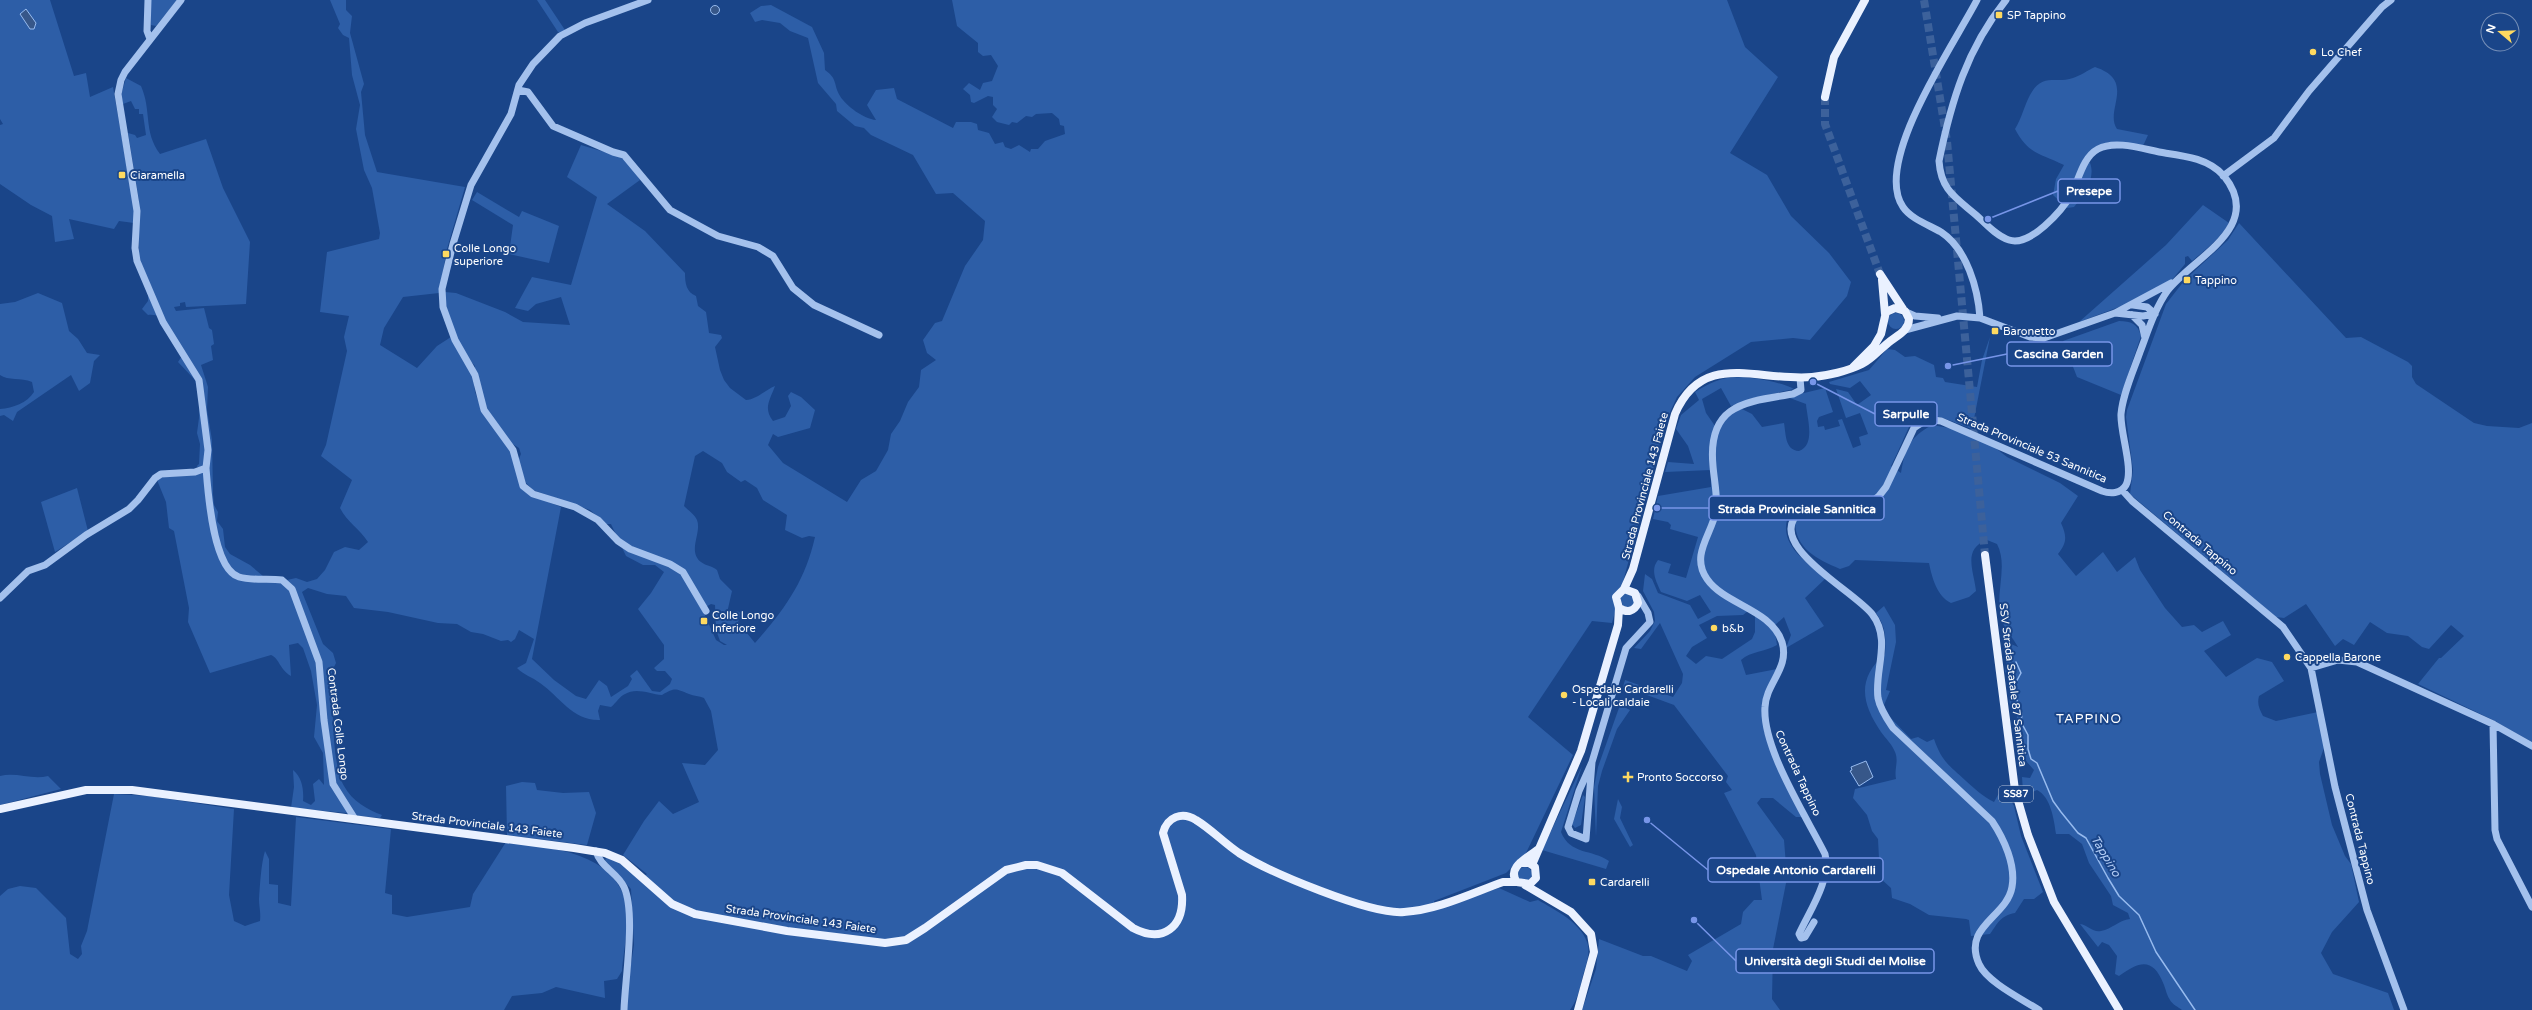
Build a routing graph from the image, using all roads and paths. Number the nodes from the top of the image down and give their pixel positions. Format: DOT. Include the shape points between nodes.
graph roads {
  1 [pos="148,0"];
  2 [pos="181,0"];
  3 [pos="648,0"];
  4 [pos="1865,0"];
  5 [pos="1977,0"];
  6 [pos="2006,0"];
  7 [pos="2391,0"];
  8 [pos="150,39"];
  9 [pos="518,90"];
  10 [pos="1825,97"];
  11 [pos="2223,176"];
  12 [pos="2178,279"];
  13 [pos="2132,305"];
  14 [pos="1904,311"];
  15 [pos="2115,313"];
  16 [pos="1885,314"];
  17 [pos="2155,314"];
  18 [pos="2132,315"];
  19 [pos="1944,318"];
  20 [pos="1980,318"];
  21 [pos="1884,325"];
  22 [pos="1903,332"];
  23 [pos="879,336"];
  24 [pos="2145,340"];
  25 [pos="1853,367"];
  26 [pos="1800,378"];
  27 [pos="206,468"];
  28 [pos="2122,490"];
  29 [pos="1985,555"];
  30 [pos="1631,592"];
  31 [pos="0,598"];
  32 [pos="1619,608"];
  33 [pos="706,611"];
  34 [pos="1630,611"];
  35 [pos="1648,613"];
  36 [pos="1618,625"];
  37 [pos="2311,668"];
  38 [pos="2493,724"];
  39 [pos="2532,746"];
  40 [pos="1592,762"];
  41 [pos="0,809"];
  42 [pos="355,819"];
  43 [pos="1537,850"];
  44 [pos="596,851"];
  45 [pos="1520,863"];
  46 [pos="1532,865"];
  47 [pos="1514,870"];
  48 [pos="1536,878"];
  49 [pos="1503,882"];
  50 [pos="1521,884"];
  51 [pos="1540,893"];
  52 [pos="2532,907"];
  53 [pos="1814,922"];
  54 [pos="624,1010"];
  55 [pos="1578,1010"];
  56 [pos="2039,1010"];
  57 [pos="2119,1010"];
  58 [pos="2404,1010"];
  1 -- 8 [label="street" via="147,31"];
  2 -- 8 [label="street, Contrada Colle Longo"];
  3 -- 9 [label="street" via="585,23 560,36 533,64"];
  4 -- 10 [label="main road" via="1834,57"];
  5 -- 20 [label="street" via="1934,75 1900,151 1896,174 1903,207 1943,234 1954,244 1962,257 1973,280"];
  6 -- 11 [label="street" via="1975,45 1966,65 1939,162 1940,176 1946,189 1997,234 2009,241 2023,241 2035,234 2063,206 2087,159 2097,149 2110,144 2193,158 2206,163"];
  7 -- 11 [label="street" via="2382,7 2309,91 2274,138"];
  8 -- 27 [label="street, Contrada Colle Longo" via="125,72 118,94 137,211 135,248 137,261 163,322 199,380 208,450"];
  9 -- 23 [label="street" via="528,92 553,126 613,152 624,154 670,210 718,236 758,246 773,256 793,288 814,305"];
  9 -- 33 [label="street" via="511,114 471,185 453,244 442,289 443,307 449,324 475,375 484,410 513,450 523,486 533,494 575,507 598,520 618,541 630,549 670,564 683,572"];
  11 -- 12 [label="street" via="2234,196 2234,225 2224,238"];
  12 -- 13 [label="street, Strada Provinciale 143 Faiete"];
  12 -- 17 [label="street"];
  13 -- 15 [label="street, Strada Provinciale 143 Faiete"];
  13 -- 17 [label="street" via="2147,307"];
  14 -- 16 [label="main road" via="1893,308"];
  14 -- 16 [label="main road" via="1880,274"];
  14 -- 19 [label="street, Strada Provinciale 143 Faiete" via="1915,316"];
  14 -- 22 [label="main road" via="1909,322"];
  15 -- 18 [label="street, Strada Provinciale 143 Faiete"];
  15 -- 20 [label="street, Strada Provinciale 143 Faiete" via="2044,338 2030,337"];
  16 -- 21 [label="main road"];
  17 -- 18 [label="street, Strada Provinciale 143 Faiete"];
  17 -- 24 [label="street"];
  18 -- 24 [label="street" via="2142,324"];
  19 -- 20 [label="street, Strada Provinciale 143 Faiete"];
  19 -- 22 [label="street, Strada Provinciale 143 Faiete"];
  21 -- 22 [label="main road" via="1890,332"];
  21 -- 25 [label="main road" via="1874,346"];
  22 -- 25 [label="main road, Strada Provinciale 143 Faiete" via="1875,355"];
  24 -- 28 [label="street" via="2122,408 2128,474 2127,483"];
  25 -- 26 [label="main road, Strada Provinciale 143 Faiete"];
  26 -- 30 [label="main road, Strada Provinciale 143 Faiete" via="1727,372 1703,380 1687,392 1673,421 1633,569"];
  26 -- 53 [label="street, Contrada Tappino" via="1801,390 1793,394 1739,404 1718,424 1712,448 1716,511 1700,560 1702,572 1713,586 1760,616 1781,640 1784,661 1766,699 1764,718 1770,742 1828,864 1799,934 1801,938"];
  27 -- 31 [label="street" via="195,472 160,474 128,509 45,565 28,571"];
  27 -- 42 [label="street, Contrada Colle Longo" via="212,519 228,570 240,578 282,580 292,588 319,662 324,720 334,784"];
  28 -- 37 [label="street, Contrada Tappino" via="2283,627"];
  28 -- 56 [label="street, Strada Provinciale 53 Sannitica" via="2104,492 1941,421 1931,419 1921,422 1914,428 1886,486 1869,504 1843,509 1801,510 1790,523 1791,537 1799,552 1872,614 1880,629 1882,644 1878,698 1884,715 1893,728 1992,822 2001,835 2012,874 2012,889 2004,904 1978,934 1975,949 1979,964 1991,978"];
  29 -- 57 [label="main road, SSV Strada Statale 87 Sannitica / SS87" via="2015,790 2028,835 2054,902"];
  30 -- 32 [label="main road, Strada Provinciale 143 Faiete" via="1616,597"];
  30 -- 34 [label="main road, Strada Provinciale 143 Faiete" via="1638,604"];
  30 -- 35 [label="street"];
  32 -- 34 [label="main road"];
  32 -- 36 [label="main road, Strada Provinciale 143 Faiete"];
  34 -- 35 [label="street"];
  34 -- 36 [label="main road, Strada Provinciale 143 Faiete"];
  35 -- 40 [label="street" via="1650,622 1647,627 1626,648"];
  36 -- 43 [label="main road, Strada Provinciale 143 Faiete" via="1581,751"];
  37 -- 38 [label="street" via="2338,660 2357,662"];
  37 -- 58 [label="street, Contrada Tappino" via="2335,787 2367,910"];
  38 -- 39 [label="street"];
  38 -- 52 [label="street" via="2495,830"];
  40 -- 40 [label="street" via="1568,826 1571,833 1586,839"];
  41 -- 42 [label="main road, Strada Provinciale 143 Faiete" via="86,790 132,790"];
  42 -- 44 [label="main road, Strada Provinciale 143 Faiete"];
  43 -- 45 [label="main road, Strada Provinciale 143 Faiete"];
  43 -- 46 [label="main road, Strada Provinciale 143 Faiete"];
  44 -- 49 [label="main road, Strada Provinciale 143 Faiete" via="622,860 672,904 695,914 787,931 891,943 906,940 925,928 1006,870 1026,865 1050,868 1062,873 1128,925 1144,934 1168,931 1179,920 1183,904 1163,833 1169,821 1181,815 1194,819 1261,866 1302,883 1389,912 1419,910"];
  44 -- 54 [label="street" via="598,860 624,886 630,907"];
  45 -- 46 [label="main road"];
  45 -- 47 [label="main road, Strada Provinciale 143 Faiete"];
  46 -- 48 [label="main road" via="1536,871"];
  47 -- 49 [label="main road, Strada Provinciale 143 Faiete"];
  47 -- 50 [label="main road" via="1513,874"];
  48 -- 50 [label="main road" via="1530,884"];
  48 -- 51 [label="main road"];
  49 -- 50 [label="main road, Strada Provinciale 143 Faiete"];
  50 -- 51 [label="main road"];
  51 -- 55 [label="main road" via="1585,925 1594,943 1594,952"];
}
